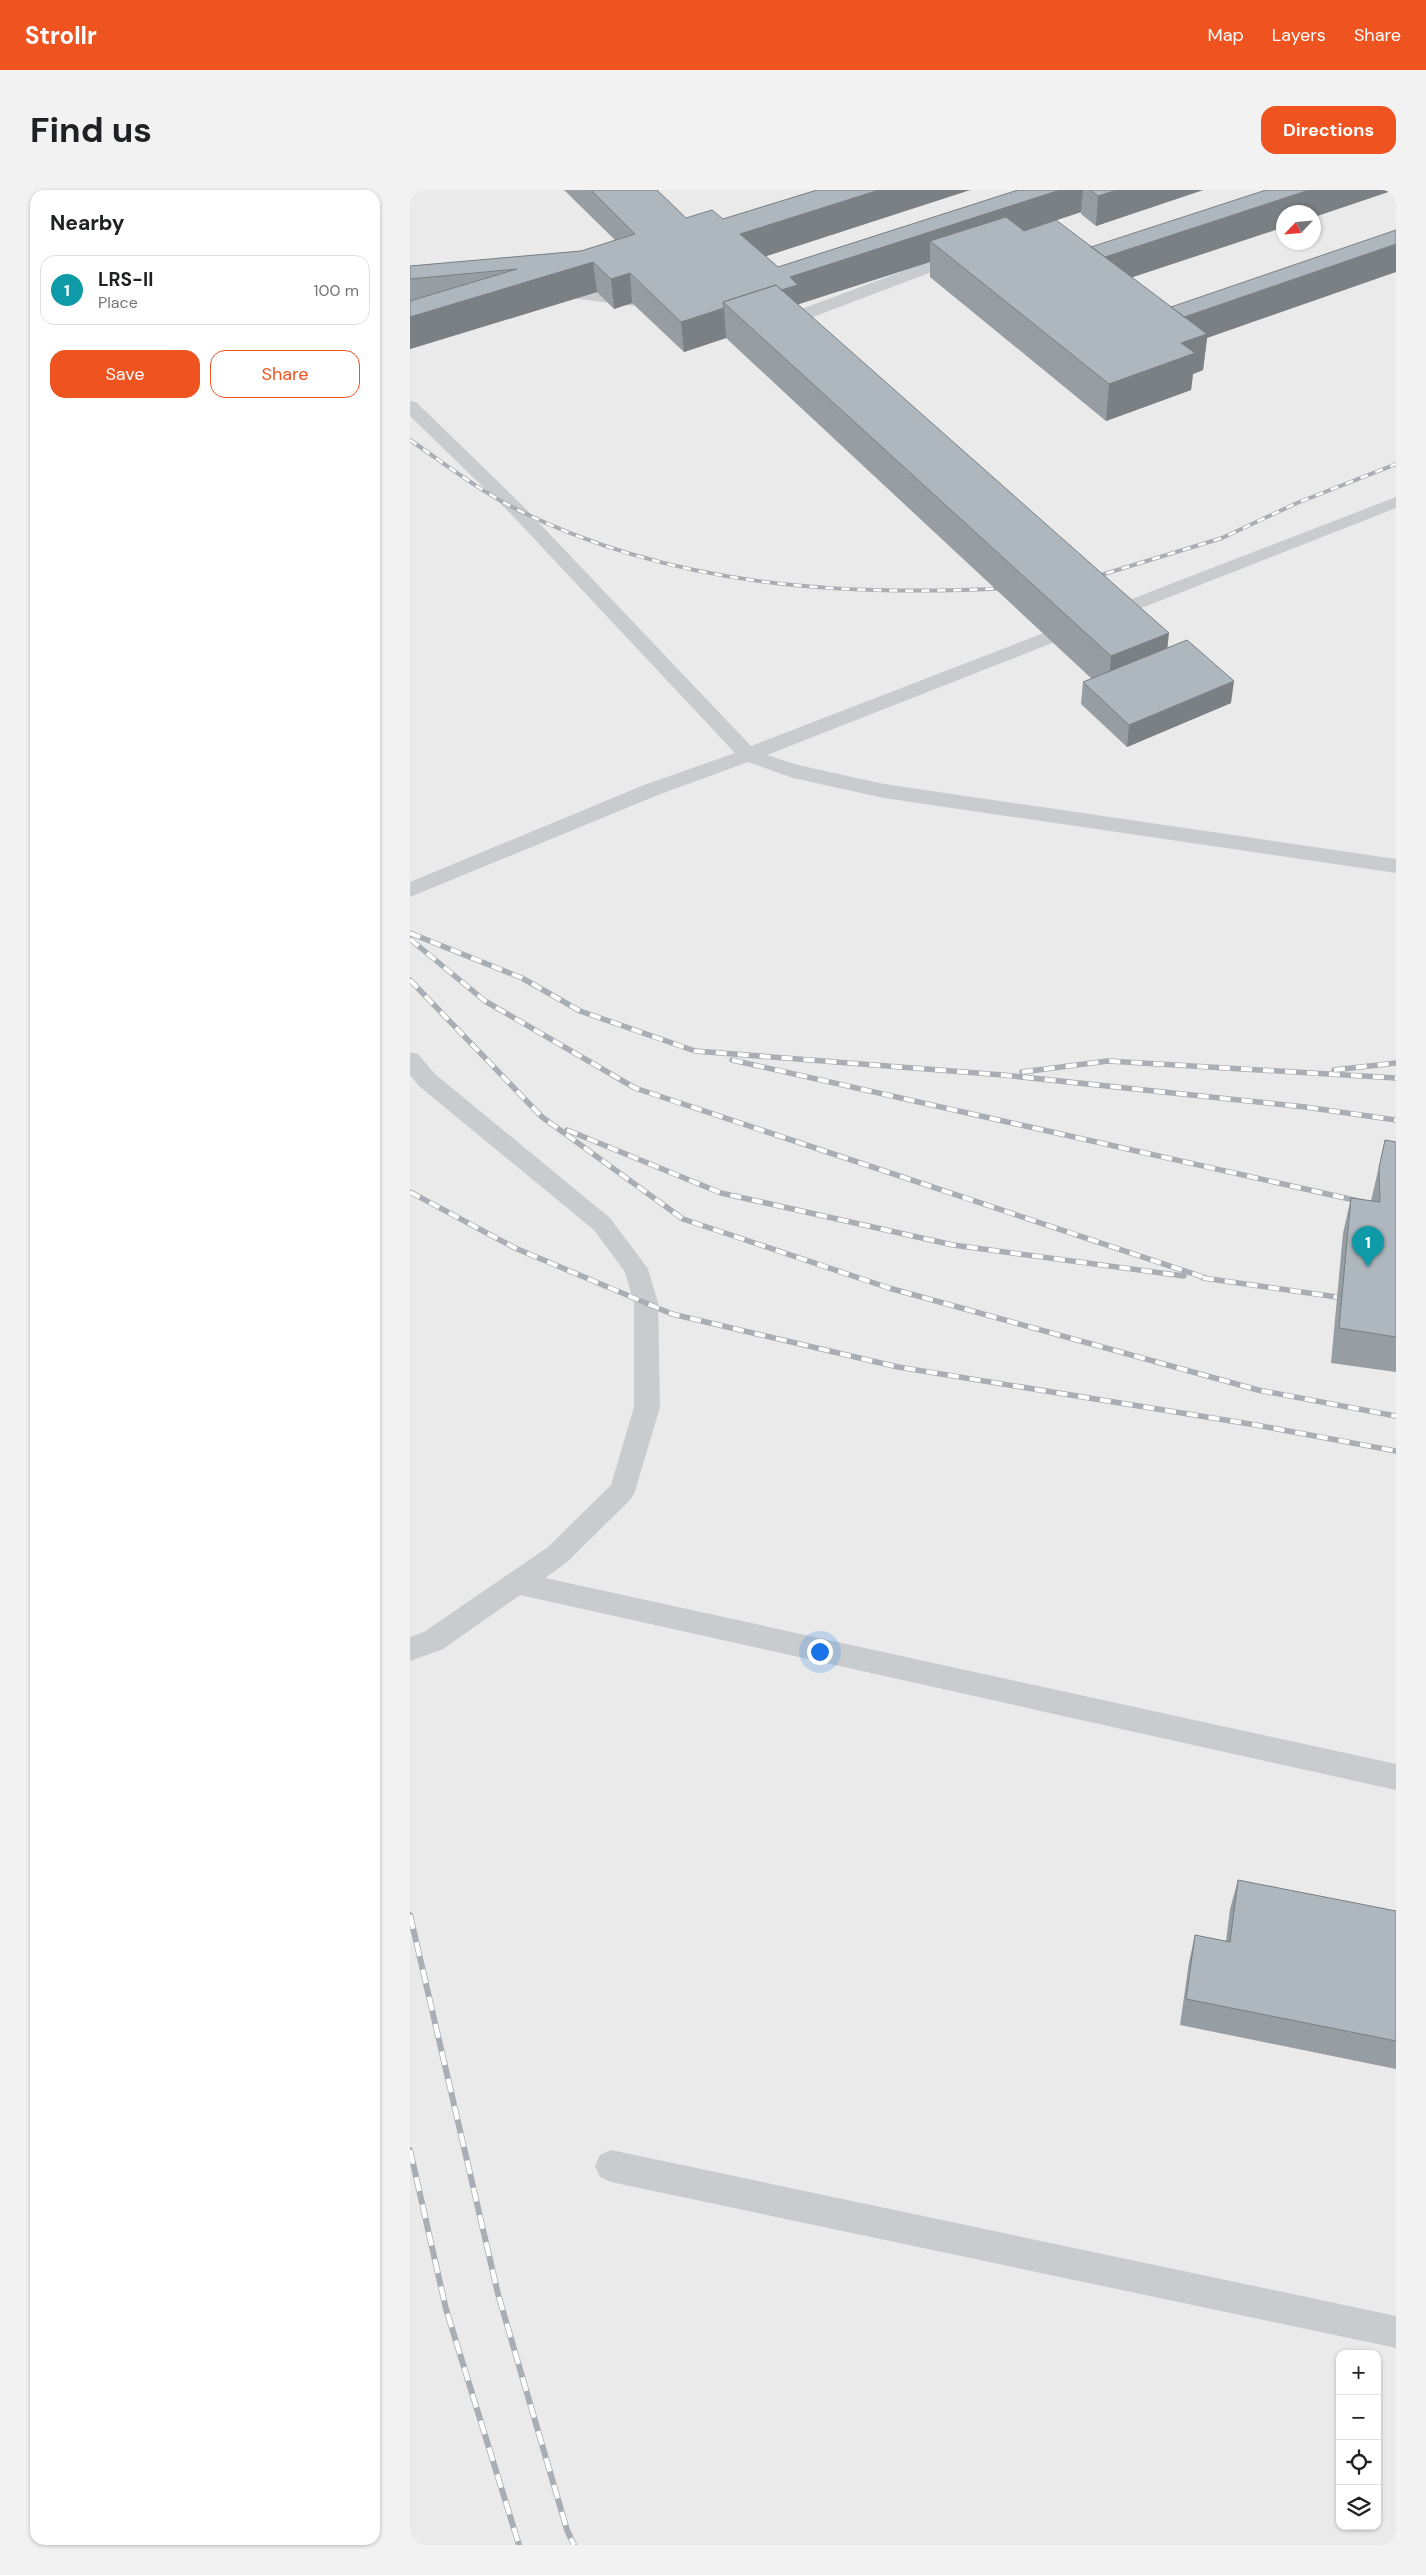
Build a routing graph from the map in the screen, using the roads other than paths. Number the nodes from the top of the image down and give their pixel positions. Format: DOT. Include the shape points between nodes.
graph roads {
  1 [pos="980,247"];
  2 [pos="534,294"];
  3 [pos="650,303"];
  4 [pos="767,319"];
  5 [pos="786,322"];
  6 [pos="801,335"];
  7 [pos="410,406"];
  8 [pos="1396,502"];
  9 [pos="748,755"];
  10 [pos="1396,866"];
  11 [pos="410,890"];
  12 [pos="410,1060"];
  13 [pos="517,1583"];
  14 [pos="410,1649"];
  15 [pos="1396,1777"];
  16 [pos="611,2166"];
  17 [pos="1396,2332"];
  1 -- 5 [label="street"];
  2 -- 3 [label="lane" via="563,292"];
  4 -- 5 [label="lane"];
  5 -- 6 [label="lane"];
  7 -- 9 [label="lane" via="516,509"];
  8 -- 9 [label="lane" via="1099,609"];
  9 -- 10 [label="lane" via="792,771 884,791"];
  9 -- 11 [label="lane" via="651,790"];
  12 -- 13 [label="lane" via="427,1080 602,1224 636,1269 646,1303 647,1407 622,1491 557,1555"];
  13 -- 14 [label="lane" via="433,1641"];
  13 -- 15 [label="lane"];
  16 -- 17 [label="lane"];
}
